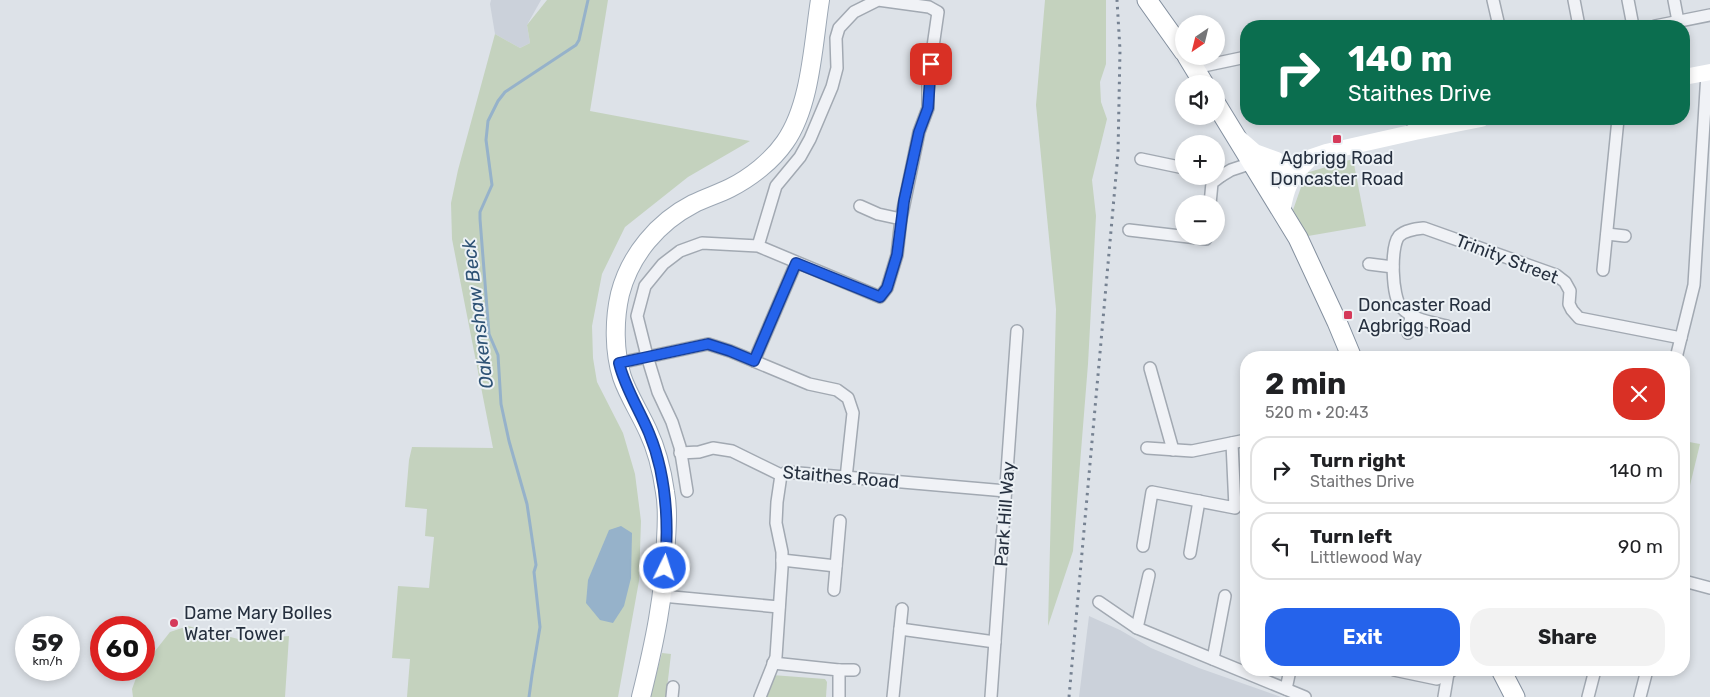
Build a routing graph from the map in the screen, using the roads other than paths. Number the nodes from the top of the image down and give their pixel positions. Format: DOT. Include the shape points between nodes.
graph roads {
  1 [pos="820,0"];
  2 [pos="1147,0"];
  3 [pos="1493,0"];
  4 [pos="1574,0"];
  5 [pos="1628,0"];
  6 [pos="1674,0"];
  7 [pos="1710,15"];
  8 [pos="1498,20"];
  9 [pos="1578,20"];
  10 [pos="1631,20"];
  11 [pos="1678,20"];
  12 [pos="1683,20"];
  13 [pos="1175,39"];
  14 [pos="1240,58"];
  15 [pos="1195,69"];
  16 [pos="1709,72"];
  17 [pos="1690,76"];
  18 [pos="1225,118"];
  19 [pos="1414,125"];
  20 [pos="1617,125"];
  21 [pos="1235,134"];
  22 [pos="1313,156"];
  23 [pos="1141,159"];
  24 [pos="1278,160"];
  25 [pos="1252,163"];
  26 [pos="1175,166"];
  27 [pos="1225,173"];
  28 [pos="860,206"];
  29 [pos="1282,213"];
  30 [pos="901,219"];
  31 [pos="1129,230"];
  32 [pos="1607,234"];
  33 [pos="1175,235"];
  34 [pos="1625,236"];
  35 [pos="758,246"];
  36 [pos="796,263"];
  37 [pos="1369,264"];
  38 [pos="1393,267"];
  39 [pos="1603,270"];
  40 [pos="1412,316"];
  41 [pos="1447,326"];
  42 [pos="1018,331"];
  43 [pos="1408,332"];
  44 [pos="1681,338"];
  45 [pos="1349,351"];
  46 [pos="1678,351"];
  47 [pos="647,356"];
  48 [pos="754,361"];
  49 [pos="619,363"];
  50 [pos="1150,368"];
  51 [pos="1240,442"];
  52 [pos="1232,444"];
  53 [pos="1147,448"];
  54 [pos="1172,450"];
  55 [pos="680,453"];
  56 [pos="781,475"];
  57 [pos="846,478"];
  58 [pos="687,491"];
  59 [pos="1006,491"];
  60 [pos="1199,502"];
  61 [pos="840,521"];
  62 [pos="1142,546"];
  63 [pos="1190,554"];
  64 [pos="782,560"];
  65 [pos="836,566"];
  66 [pos="1149,575"];
  67 [pos="1690,583"];
  68 [pos="1710,588"];
  69 [pos="834,590"];
  70 [pos="662,596"];
  71 [pos="1225,596"];
  72 [pos="1099,602"];
  73 [pos="779,607"];
  74 [pos="902,609"];
  75 [pos="1137,628"];
  76 [pos="900,629"];
  77 [pos="995,642"];
  78 [pos="1213,659"];
  79 [pos="773,663"];
  80 [pos="839,670"];
  81 [pos="854,670"];
  82 [pos="1240,670"];
  83 [pos="1254,676"];
  84 [pos="1289,676"];
  85 [pos="1423,676"];
  86 [pos="1442,676"];
  87 [pos="1449,676"];
  88 [pos="1504,676"];
  89 [pos="1593,676"];
  90 [pos="1645,676"];
  91 [pos="1286,689"];
  92 [pos="641,697"];
  93 [pos="760,697"];
  94 [pos="838,697"];
  95 [pos="893,697"];
  96 [pos="991,697"];
  97 [pos="1306,697"];
  98 [pos="1444,697"];
  99 [pos="1515,697"];
  100 [pos="1588,697"];
  101 [pos="1640,697"];
  1 -- 49 [label="main road" via="804,96 785,142 747,178 667,220 638,253 624,281 617,309"];
  2 -- 13 [label="highway"];
  3 -- 8 [label="street"];
  4 -- 9 [label="street"];
  5 -- 10 [label="street"];
  6 -- 11 [label="street"];
  7 -- 12 [label="street"];
  14 -- 15 [label="street"];
  16 -- 17 [label="main road"];
  16 -- 44 [label="street" via="1694,285"];
  18 -- 21 [label="highway"];
  19 -- 22 [label="main road"];
  20 -- 32 [label="street"];
  21 -- 24 [label="main road" via="1255,152"];
  21 -- 25 [label="highway"];
  22 -- 24 [label="main road"];
  22 -- 25 [label="main road" via="1273,170"];
  22 -- 29 [label="main road" via="1290,182"];
  23 -- 26 [label="street"];
  24 -- 25 [label="main road"];
  25 -- 27 [label="street"];
  25 -- 29 [label="highway"];
  28 -- 30 [label="street"];
  29 -- 45 [label="highway" via="1298,238"];
  30 -- 35 [label="street" via="919,132 928,108 928,82 938,12 929,7 878,0 854,12 839,28 837,68 832,87 800,157 776,186"];
  30 -- 36 [label="street" via="897,255 887,288 880,297"];
  31 -- 33 [label="street"];
  32 -- 34 [label="street"];
  32 -- 39 [label="street"];
  35 -- 36 [label="street"];
  35 -- 47 [label="street" via="702,243 680,251 663,264 645,286 638,311"];
  36 -- 48 [label="street"];
  37 -- 38 [label="street"];
  38 -- 40 [label="street, Trinity Street" via="1396,299 1400,307"];
  38 -- 44 [label="street, Trinity Street" via="1396,241 1400,235 1424,228 1556,275 1570,291 1569,304 1579,318"];
  40 -- 41 [label="street"];
  40 -- 43 [label="street"];
  42 -- 59 [label="street, Park Hill Way"];
  44 -- 46 [label="street"];
  47 -- 48 [label="street" via="708,344"];
  47 -- 49 [label="street"];
  47 -- 55 [label="street"];
  48 -- 57 [label="street" via="809,384 837,390 848,398 853,414"];
  49 -- 70 [label="main road" via="649,433 666,493"];
  50 -- 54 [label="street"];
  51 -- 52 [label="street"];
  52 -- 54 [label="street" via="1192,451"];
  52 -- 60 [label="street" via="1235,508"];
  53 -- 54 [label="street"];
  55 -- 56 [label="street, Staithes Road" via="713,448 732,451"];
  55 -- 58 [label="street"];
  56 -- 57 [label="street, Staithes Road" via="787,472"];
  56 -- 64 [label="street" via="776,522"];
  57 -- 59 [label="street, Staithes Road"];
  59 -- 77 [label="street, Park Hill Way"];
  60 -- 62 [label="street" via="1152,492"];
  60 -- 63 [label="street"];
  61 -- 65 [label="street"];
  64 -- 65 [label="street"];
  64 -- 73 [label="street"];
  65 -- 69 [label="street"];
  66 -- 75 [label="street"];
  67 -- 68 [label="street"];
  70 -- 73 [label="street"];
  70 -- 92 [label="main road"];
  71 -- 78 [label="street"];
  72 -- 75 [label="street"];
  73 -- 79 [label="street"];
  74 -- 76 [label="street"];
  75 -- 78 [label="street"];
  76 -- 77 [label="street"];
  76 -- 95 [label="street"];
  77 -- 96 [label="street, Park Hill Way"];
  78 -- 82 [label="street"];
  79 -- 80 [label="street"];
  79 -- 93 [label="street"];
  80 -- 81 [label="street"];
  80 -- 94 [label="street"];
  83 -- 91 [label="street"];
  84 -- 91 [label="street"];
  85 -- 86 [label="street" via="1437,679"];
  87 -- 98 [label="street"];
  88 -- 99 [label="highway"];
  89 -- 100 [label="street"];
  90 -- 101 [label="street"];
  91 -- 97 [label="street"];
}
